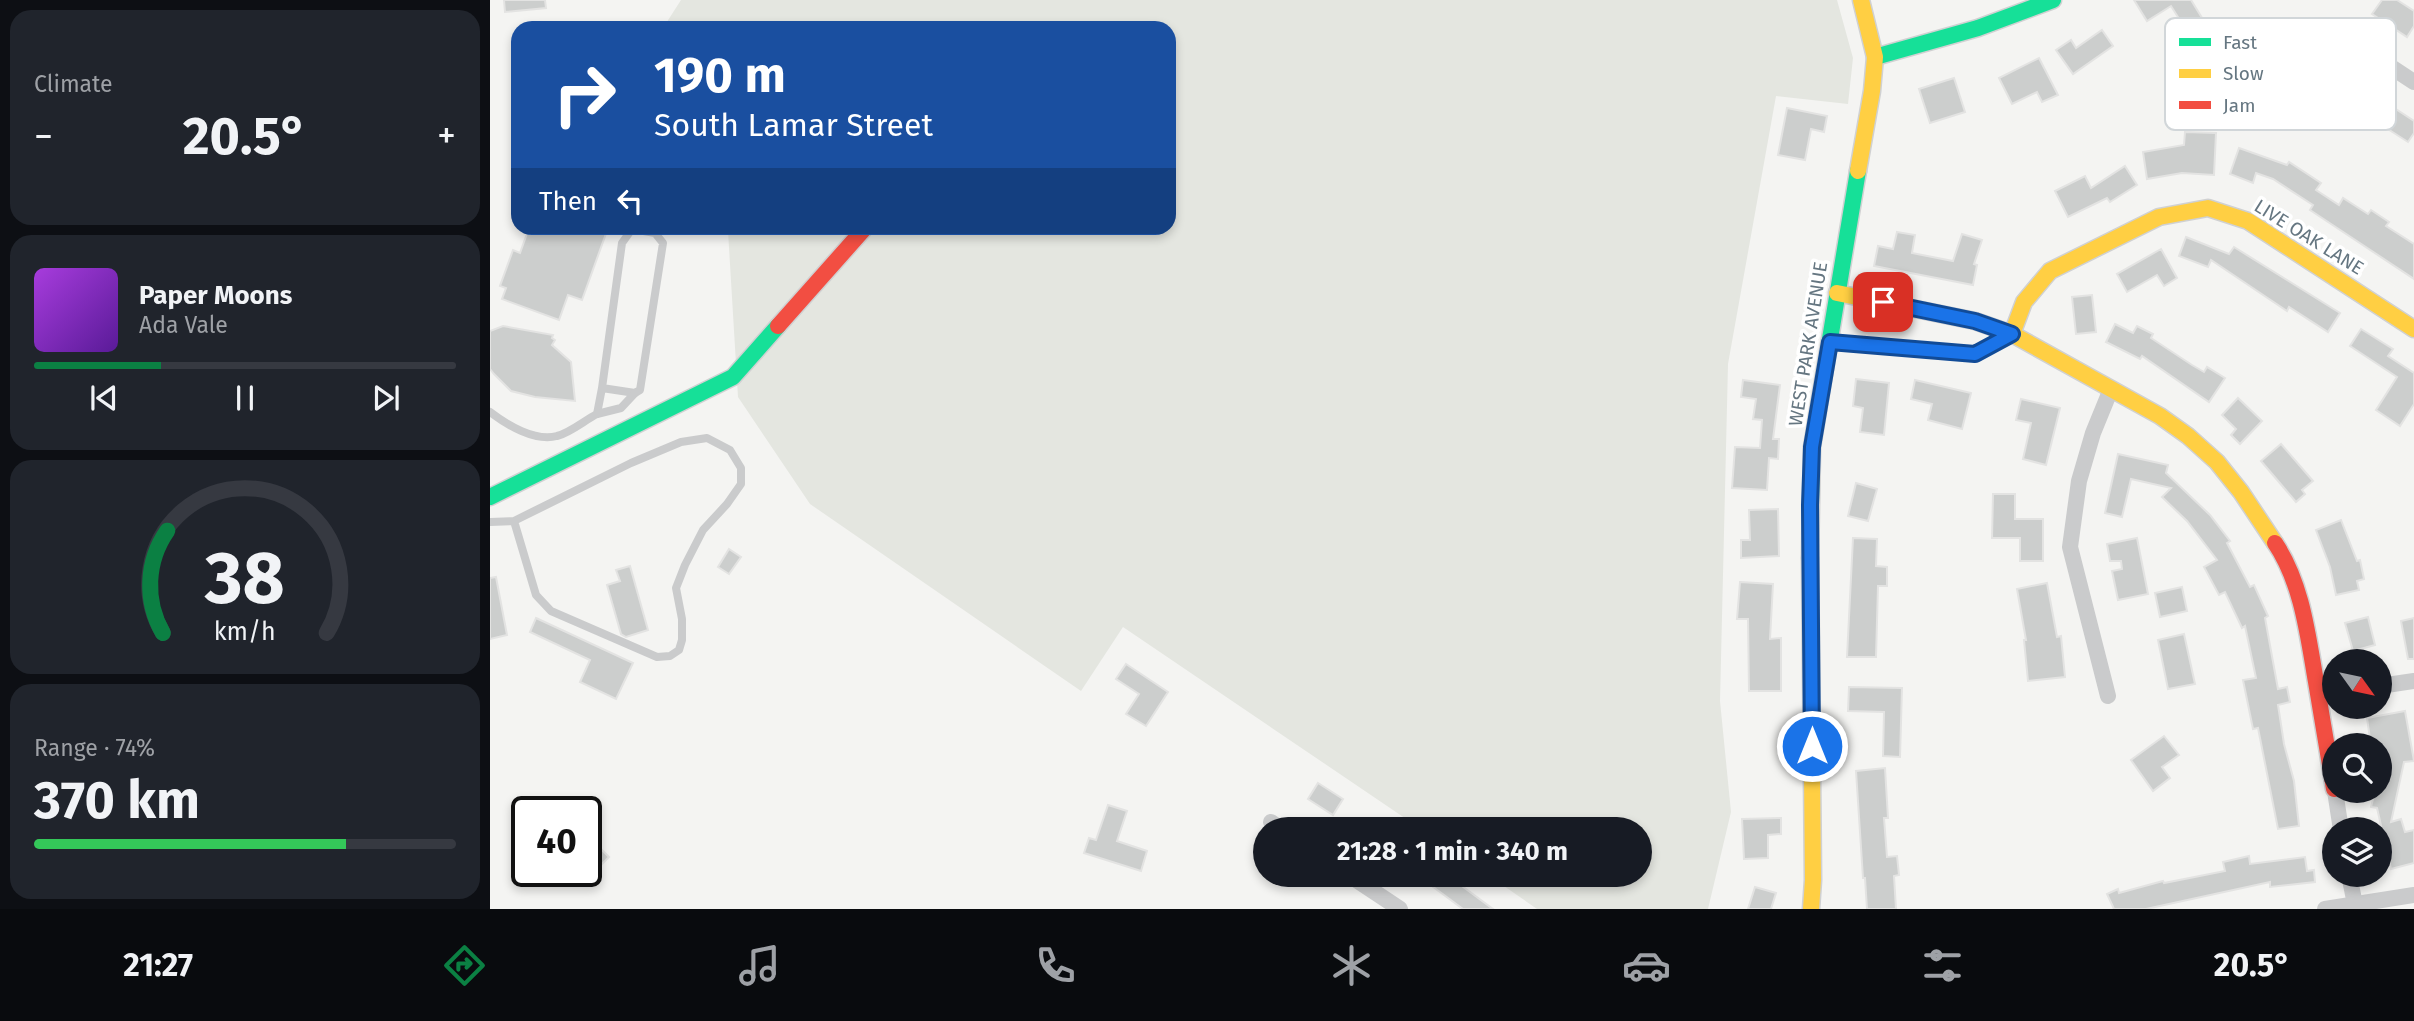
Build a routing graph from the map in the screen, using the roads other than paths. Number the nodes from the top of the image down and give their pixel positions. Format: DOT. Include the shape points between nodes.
graph roads {
  1 [pos="1861,0"];
  2 [pos="2053,0"];
  3 [pos="1875,57"];
  4 [pos="2396,70"];
  5 [pos="2414,82"];
  6 [pos="628,235"];
  7 [pos="657,235"];
  8 [pos="859,235"];
  9 [pos="1837,293"];
  10 [pos="2414,329"];
  11 [pos="2012,334"];
  12 [pos="1830,342"];
  13 [pos="602,388"];
  14 [pos="2111,389"];
  15 [pos="635,393"];
  16 [pos="490,412"];
  17 [pos="597,414"];
  18 [pos="490,497"];
  19 [pos="514,521"];
  20 [pos="490,522"];
  21 [pos="2322,680"];
  22 [pos="2414,681"];
  23 [pos="2392,684"];
  24 [pos="2108,696"];
  25 [pos="1367,887"];
  26 [pos="2351,887"];
  27 [pos="2414,895"];
  28 [pos="2355,907"];
  29 [pos="1399,909"];
  30 [pos="1811,909"];
  31 [pos="2325,909"];
  1 -- 3 [label="street, WEST PARK AVENUE"];
  2 -- 3 [label="street" via="1978,29"];
  3 -- 9 [label="street, WEST PARK AVENUE"];
  4 -- 5 [label="street"];
  6 -- 13 [label="lane" via="622,243"];
  7 -- 15 [label="lane" via="663,243 643,382"];
  8 -- 18 [label="street" via="733,377"];
  9 -- 11 [label="street" via="1975,321"];
  9 -- 12 [label="street, WEST PARK AVENUE"];
  10 -- 11 [label="street, LIVE OAK LANE" via="2248,221 2208,208 2159,217 2050,271 2024,302"];
  11 -- 12 [label="street" via="1975,354"];
  11 -- 14 [label="street"];
  12 -- 30 [label="street, WEST PARK AVENUE" via="1812,447 1810,505"];
  13 -- 15 [label="lane"];
  13 -- 17 [label="lane"];
  14 -- 21 [label="street" via="2188,436 2217,462 2260,519 2297,589"];
  14 -- 24 [label="street" via="2079,481 2070,547"];
  15 -- 17 [label="lane" via="621,408"];
  16 -- 17 [label="lane" via="540,436 558,436"];
  19 -- 19 [label="lane" via="681,442 708,438 730,450 740,468 741,484 703,530 684,565 676,587 682,640 679,650 670,656 657,657 551,611 536,595"];
  19 -- 20 [label="lane"];
  22 -- 23 [label="street"];
  25 -- 29 [label="street"];
  26 -- 28 [label="street"];
  27 -- 28 [label="street"];
  28 -- 31 [label="street"];
}
